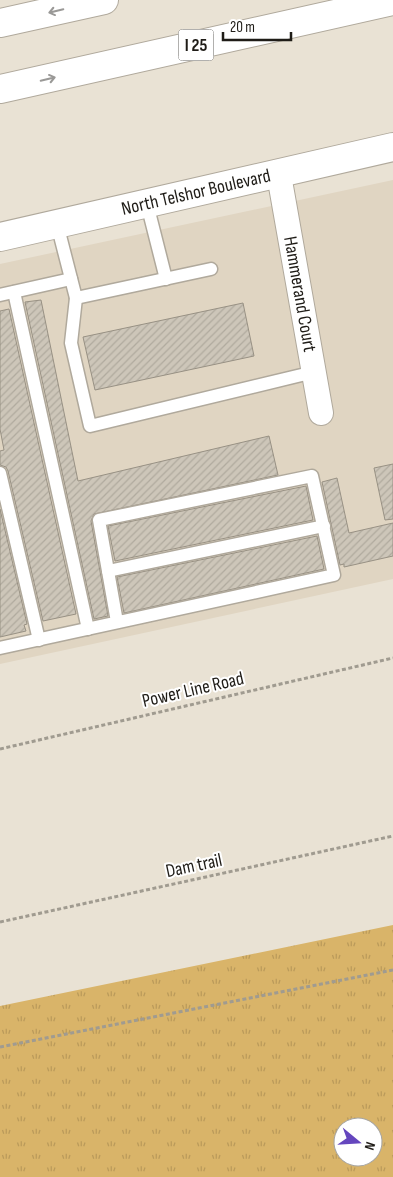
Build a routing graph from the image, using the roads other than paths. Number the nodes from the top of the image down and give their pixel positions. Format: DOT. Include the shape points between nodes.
graph roads {
  1 [pos="104,0"];
  2 [pos="393,1"];
  3 [pos="0,23"];
  4 [pos="0,90"];
  5 [pos="393,147"];
  6 [pos="279,175"];
  7 [pos="148,204"];
  8 [pos="58,224"];
  9 [pos="0,237"];
  10 [pos="211,269"];
  11 [pos="71,279"];
  12 [pos="166,279"];
  13 [pos="14,292"];
  14 [pos="0,295"];
  15 [pos="76,298"];
  16 [pos="314,372"];
  17 [pos="321,413"];
  18 [pos="0,473"];
  19 [pos="324,526"];
  20 [pos="108,571"];
  21 [pos="116,622"];
  22 [pos="88,629"];
  23 [pos="38,640"];
  24 [pos="0,648"];
  1 -- 3 [label="main road, one-way"];
  4 -- 2 [label="main road, I 25, one-way"];
  5 -- 6 [label="main road, North Telshor Boulevard"];
  6 -- 7 [label="main road, North Telshor Boulevard"];
  6 -- 16 [label="street, Hammerand Court"];
  7 -- 8 [label="main road, North Telshor Boulevard"];
  7 -- 12 [label="lane"];
  8 -- 9 [label="main road, North Telshor Boulevard"];
  8 -- 11 [label="lane"];
  10 -- 12 [label="lane"];
  11 -- 13 [label="lane"];
  11 -- 15 [label="lane"];
  12 -- 15 [label="lane"];
  13 -- 14 [label="lane"];
  13 -- 22 [label="lane"];
  15 -- 16 [label="lane" via="71,343 90,426"];
  16 -- 17 [label="street, Hammerand Court"];
  18 -- 23 [label="lane"];
  19 -- 20 [label="lane"];
  19 -- 20 [label="lane" via="312,476 99,520"];
  19 -- 21 [label="lane" via="334,574"];
  20 -- 21 [label="lane"];
  21 -- 22 [label="lane"];
  22 -- 23 [label="lane"];
  23 -- 24 [label="lane"];
}
